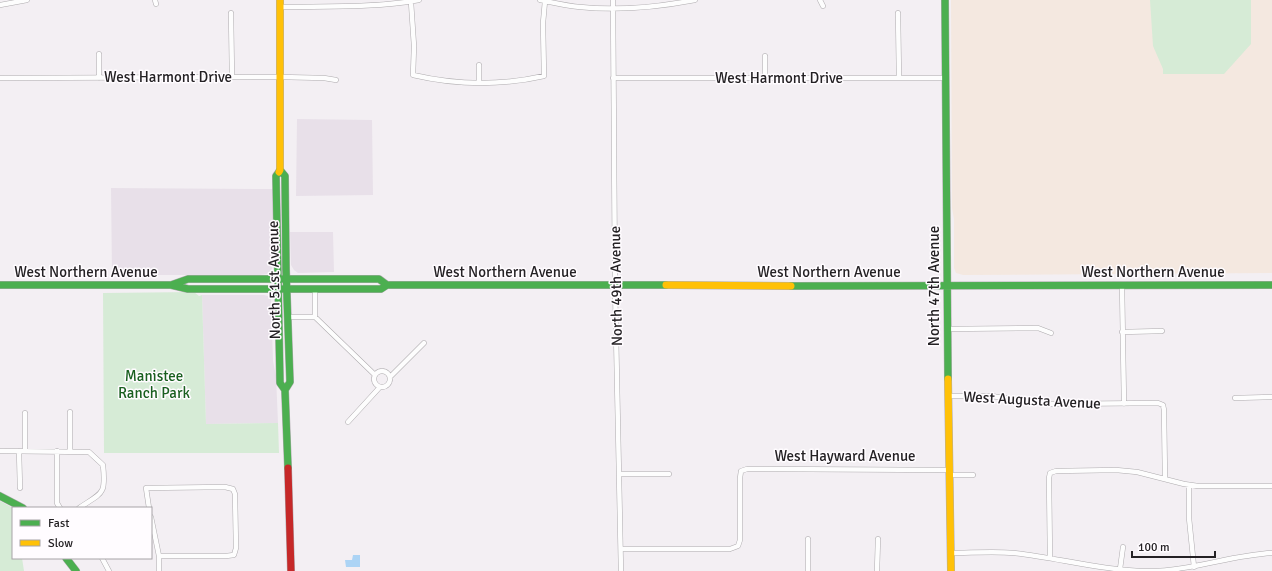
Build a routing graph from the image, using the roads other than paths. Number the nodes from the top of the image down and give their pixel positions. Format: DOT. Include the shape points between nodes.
graph roads {
  1 [pos="27,0"];
  2 [pos="419,0"];
  3 [pos="543,0"];
  4 [pos="613,0"];
  5 [pos="695,0"];
  6 [pos="820,0"];
  7 [pos="945,0"];
  8 [pos="411,2"];
  9 [pos="361,3"];
  10 [pos="280,4"];
  11 [pos="0,5"];
  12 [pos="823,6"];
  13 [pos="613,8"];
  14 [pos="231,13"];
  15 [pos="898,13"];
  16 [pos="99,54"];
  17 [pos="765,56"];
  18 [pos="479,65"];
  19 [pos="232,77"];
  20 [pos="280,77"];
  21 [pos="0,78"];
  22 [pos="99,78"];
  23 [pos="613,78"];
  24 [pos="765,78"];
  25 [pos="898,78"];
  26 [pos="946,78"];
  27 [pos="336,80"];
  28 [pos="479,83"];
  29 [pos="280,170"];
  30 [pos="277,279"];
  31 [pos="287,279"];
  32 [pos="0,285"];
  33 [pos="171,285"];
  34 [pos="386,285"];
  35 [pos="615,285"];
  36 [pos="1122,285"];
  37 [pos="1272,285"];
  38 [pos="947,286"];
  39 [pos="277,289"];
  40 [pos="287,289"];
  41 [pos="315,289"];
  42 [pos="288,317"];
  43 [pos="315,317"];
  44 [pos="948,329"];
  45 [pos="1162,331"];
  46 [pos="1122,332"];
  47 [pos="1051,333"];
  48 [pos="424,343"];
  49 [pos="375,375"];
  50 [pos="390,377"];
  51 [pos="380,387"];
  52 [pos="285,390"];
  53 [pos="948,396"];
  54 [pos="1235,398"];
  55 [pos="1272,398"];
  56 [pos="1124,404"];
  57 [pos="70,412"];
  58 [pos="25,413"];
  59 [pos="348,422"];
  60 [pos="0,451"];
  61 [pos="19,451"];
  62 [pos="25,451"];
  63 [pos="57,451"];
  64 [pos="70,452"];
  65 [pos="949,472"];
  66 [pos="619,474"];
  67 [pos="669,474"];
  68 [pos="973,474"];
  69 [pos="1165,479"];
  70 [pos="1189,485"];
  71 [pos="1272,486"];
  72 [pos="20,488"];
  73 [pos="0,496"];
  74 [pos="21,507"];
  75 [pos="59,507"];
  76 [pos="80,507"];
  77 [pos="149,507"];
  78 [pos="152,522"];
  79 [pos="808,539"];
  80 [pos="878,539"];
  81 [pos="1123,547"];
  82 [pos="621,549"];
  83 [pos="950,553"];
  84 [pos="1272,553"];
  85 [pos="159,556"];
  86 [pos="1050,558"];
  87 [pos="67,559"];
  88 [pos="103,559"];
  89 [pos="1194,567"];
  90 [pos="1120,569"];
  91 [pos="76,571"];
  92 [pos="110,571"];
  93 [pos="158,571"];
  94 [pos="291,571"];
  95 [pos="621,571"];
  96 [pos="808,571"];
  97 [pos="877,571"];
  98 [pos="951,571"];
  99 [pos="1150,571"];
  1 -- 11 [label="street"];
  2 -- 8 [label="street"];
  3 -- 13 [label="street" via="581,7"];
  3 -- 28 [label="street" via="544,76"];
  4 -- 13 [label="street, North 49th Avenue"];
  5 -- 13 [label="street"];
  6 -- 12 [label="street"];
  7 -- 26 [label="main road, North 47th Avenue"];
  8 -- 9 [label="street"];
  8 -- 28 [label="street" via="413,75"];
  9 -- 10 [label="street"];
  10 -- 20 [label="main road, North 51st Avenue"];
  13 -- 23 [label="street, North 49th Avenue"];
  14 -- 19 [label="street"];
  15 -- 25 [label="street"];
  16 -- 22 [label="street"];
  17 -- 24 [label="street"];
  18 -- 28 [label="street"];
  19 -- 20 [label="street, West Harmont Drive"];
  19 -- 22 [label="street, West Harmont Drive"];
  20 -- 27 [label="street, West Harmont Drive"];
  20 -- 29 [label="main road, North 51st Avenue"];
  21 -- 22 [label="street, West Harmont Drive"];
  23 -- 24 [label="street, West Harmont Drive"];
  23 -- 35 [label="street, North 49th Avenue"];
  24 -- 25 [label="street, West Harmont Drive"];
  25 -- 26 [label="street, West Harmont Drive"];
  26 -- 38 [label="main road, North 47th Avenue"];
  29 -- 30 [label="main road, North 51st Avenue" via="276,176"];
  29 -- 31 [label="main road, North 51st Avenue" via="284,176 285,189"];
  30 -- 31 [label="main road, West Northern Avenue"];
  30 -- 33 [label="main road, West Northern Avenue" via="188,279"];
  30 -- 39 [label="main road, North 51st Avenue"];
  31 -- 34 [label="main road, West Northern Avenue" via="380,279"];
  31 -- 40 [label="main road, North 51st Avenue"];
  32 -- 33 [label="main road, West Northern Avenue"];
  33 -- 39 [label="main road, West Northern Avenue" via="188,289"];
  34 -- 35 [label="main road, West Northern Avenue"];
  34 -- 41 [label="main road, West Northern Avenue" via="381,289"];
  35 -- 38 [label="main road, West Northern Avenue"];
  35 -- 66 [label="street, North 49th Avenue"];
  36 -- 37 [label="main road, West Northern Avenue"];
  36 -- 38 [label="main road, West Northern Avenue"];
  36 -- 46 [label="street"];
  38 -- 44 [label="main road, North 47th Avenue"];
  39 -- 40 [label="main road, West Northern Avenue"];
  39 -- 52 [label="main road, North 51st Avenue" via="280,383"];
  40 -- 41 [label="main road, West Northern Avenue"];
  40 -- 42 [label="main road, North 51st Avenue"];
  41 -- 43 [label="street"];
  42 -- 43 [label="street"];
  42 -- 52 [label="main road, North 51st Avenue" via="290,382"];
  43 -- 49 [label="street"];
  44 -- 47 [label="street" via="1038,328"];
  44 -- 53 [label="main road, North 47th Avenue"];
  45 -- 46 [label="street"];
  46 -- 56 [label="street"];
  48 -- 50 [label="street"];
  49 -- 50 [label="street" via="384,372"];
  49 -- 51 [label="street" via="374,382"];
  50 -- 51 [label="street" via="388,385"];
  51 -- 59 [label="street"];
  52 -- 94 [label="main road, North 51st Avenue"];
  53 -- 56 [label="street, West Augusta Avenue" via="991,396 1042,403"];
  53 -- 65 [label="main road, North 47th Avenue"];
  54 -- 55 [label="street"];
  56 -- 69 [label="street, West Augusta Avenue" via="1163,405"];
  57 -- 64 [label="street"];
  58 -- 62 [label="street"];
  60 -- 61 [label="street"];
  61 -- 62 [label="street"];
  61 -- 72 [label="street"];
  62 -- 63 [label="street"];
  63 -- 64 [label="street"];
  63 -- 75 [label="street" via="57,503"];
  64 -- 76 [label="street" via="89,452 103,464 103,490"];
  65 -- 68 [label="street, West Hayward Avenue"];
  65 -- 82 [label="street, West Hayward Avenue" via="748,469 742,471 740,478 738,546 730,549"];
  65 -- 83 [label="main road, North 47th Avenue"];
  66 -- 67 [label="street"];
  66 -- 82 [label="street, North 49th Avenue"];
  69 -- 70 [label="street"];
  69 -- 86 [label="street" via="1126,471 1050,473"];
  70 -- 71 [label="street"];
  70 -- 89 [label="street" via="1189,518"];
  73 -- 74 [label="main road"];
  77 -- 85 [label="street" via="146,488 225,487 233,489 236,496 234,555"];
  78 -- 85 [label="street"];
  79 -- 96 [label="street"];
  80 -- 97 [label="street"];
  81 -- 90 [label="street"];
  82 -- 95 [label="street, North 49th Avenue"];
  83 -- 86 [label="street" via="1006,552"];
  83 -- 98 [label="main road, North 47th Avenue"];
  84 -- 89 [label="street" via="1248,555"];
  85 -- 93 [label="street"];
  86 -- 90 [label="street"];
  87 -- 91 [label="main road"];
  88 -- 92 [label="street"];
  89 -- 99 [label="street"];
  90 -- 99 [label="street"];
}
